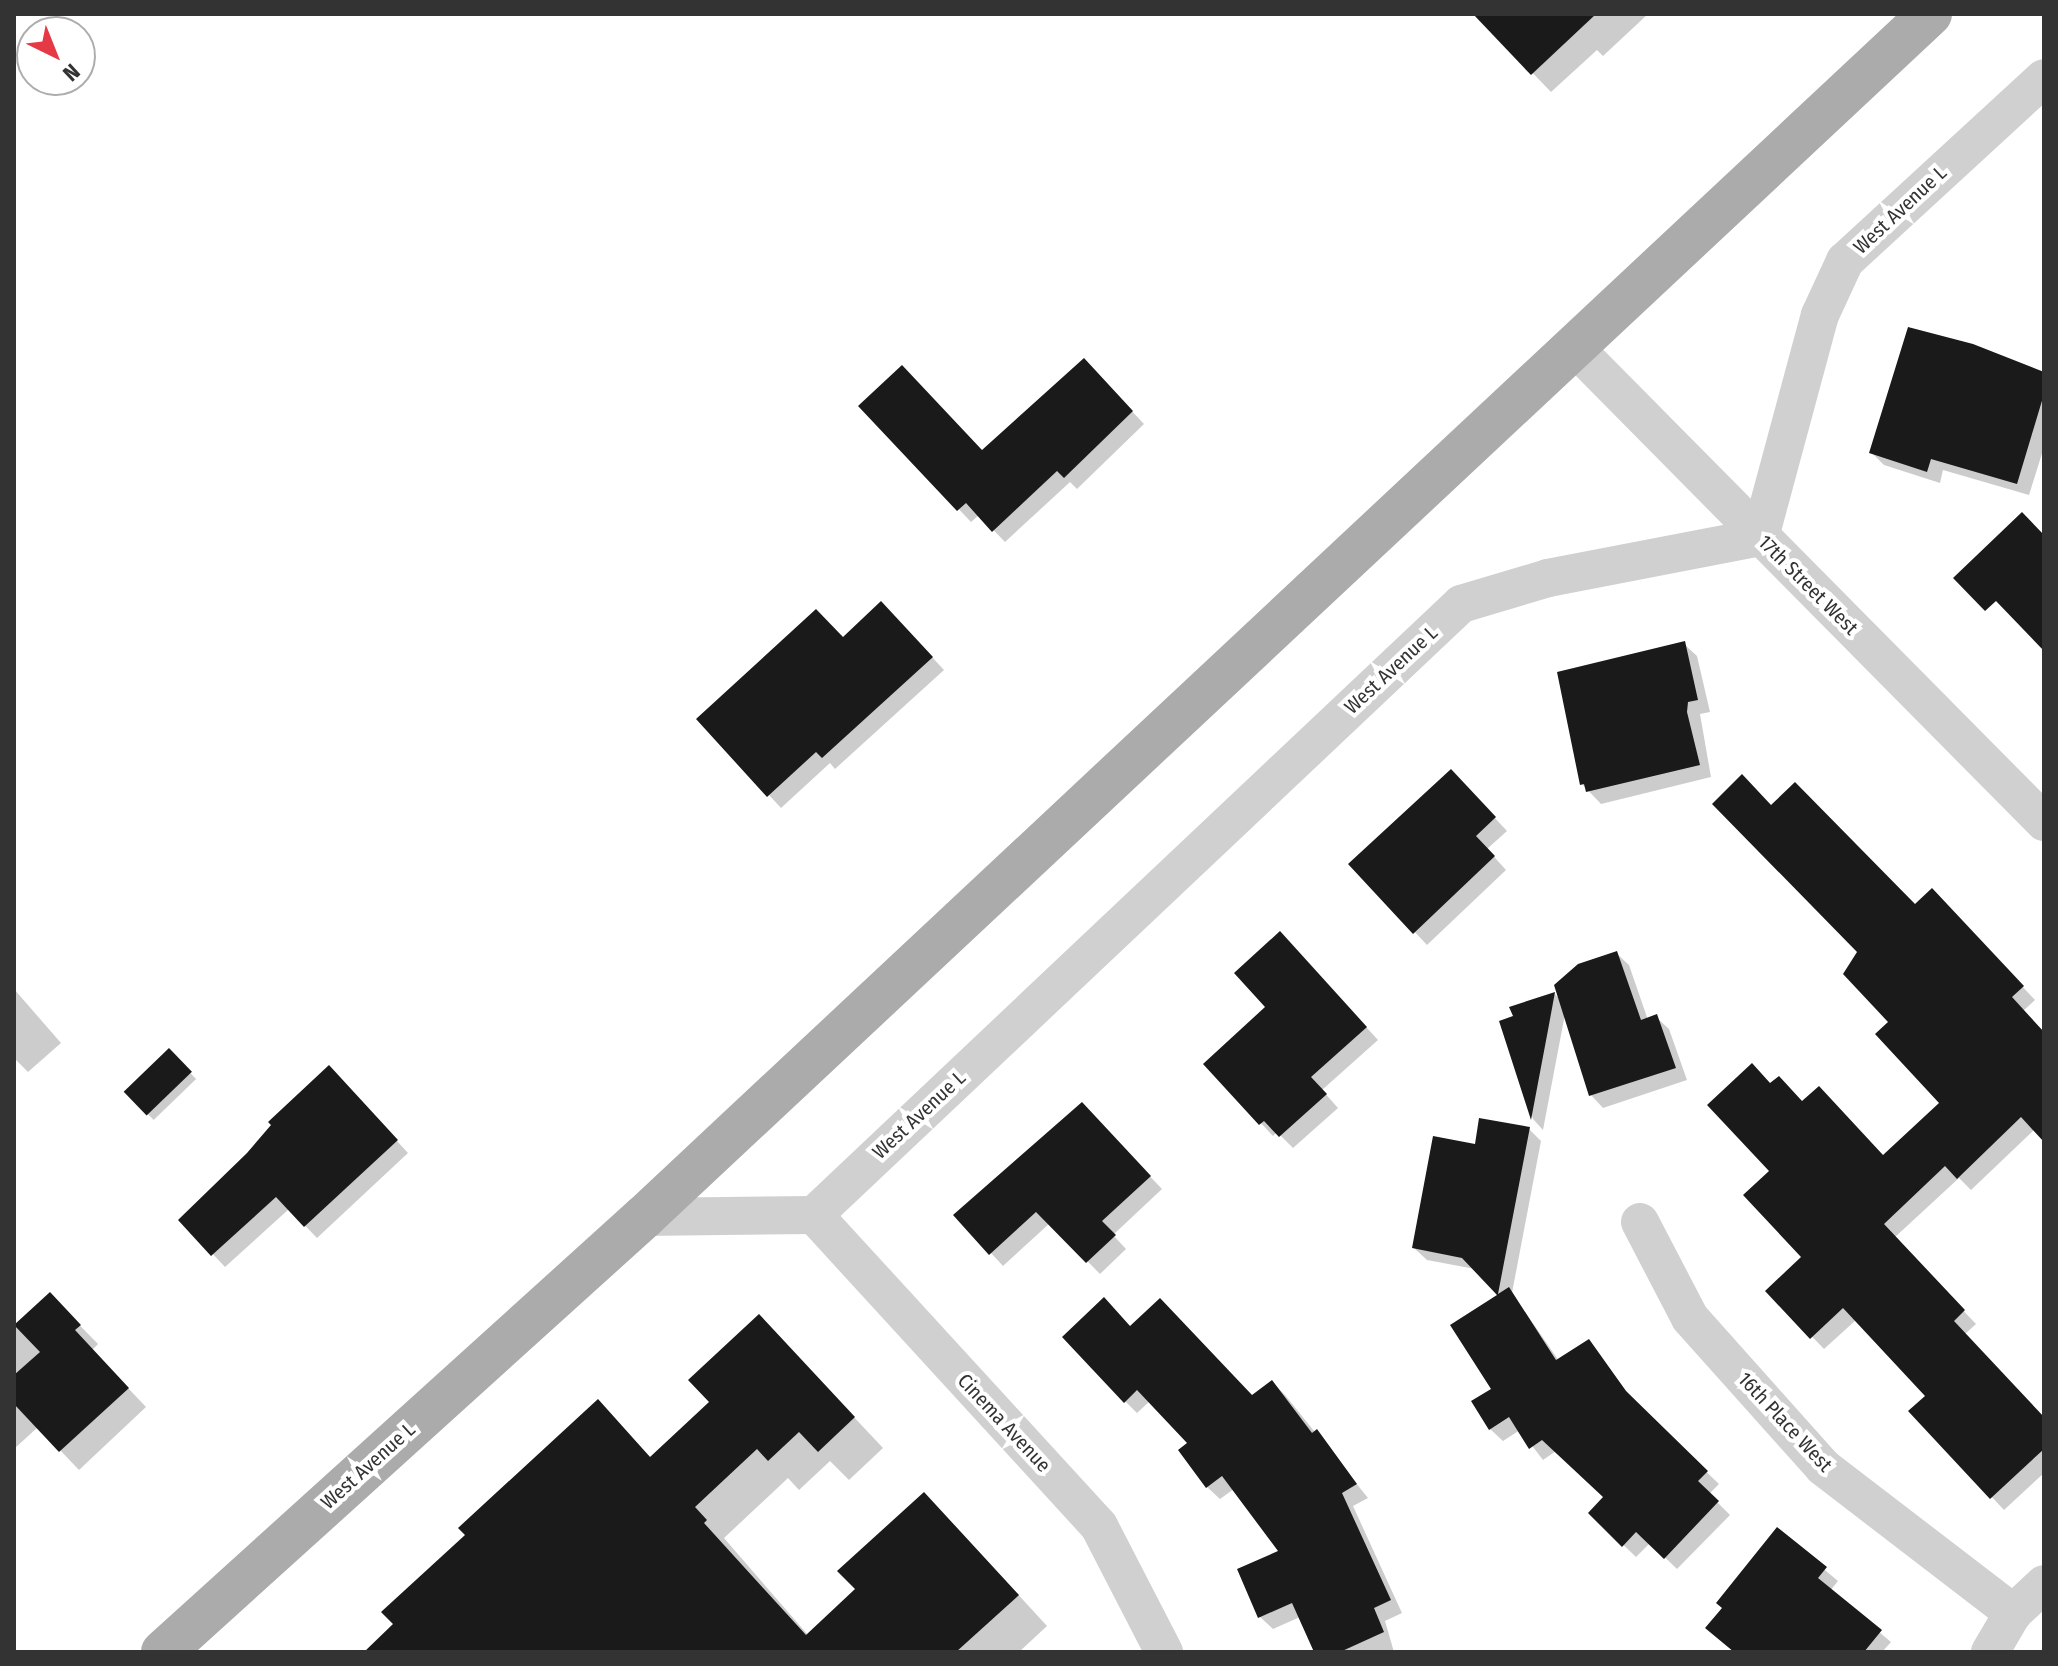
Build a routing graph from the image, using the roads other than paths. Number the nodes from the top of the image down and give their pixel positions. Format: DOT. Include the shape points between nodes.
graph roads {
  1 [pos="1930,14"];
  2 [pos="2044,78"];
  3 [pos="1573,346"];
  4 [pos="1760,537"];
  5 [pos="2044,822"];
  6 [pos="814,1215"];
  7 [pos="644,1217"];
  8 [pos="1640,1222"];
  9 [pos="2044,1584"];
  10 [pos="2013,1613"];
  11 [pos="163,1652"];
  12 [pos="1164,1652"];
  13 [pos="1990,1652"];
  1 -- 3 [label="main road, West Avenue L"];
  2 -- 4 [label="street, West Avenue L" via="1845,261 1820,315"];
  3 -- 4 [label="street, 17th Street West"];
  3 -- 7 [label="main road, West Avenue L"];
  4 -- 5 [label="street, 17th Street West"];
  4 -- 6 [label="street, West Avenue L" via="1548,578 1461,604"];
  6 -- 7 [label="street"];
  6 -- 12 [label="street, Cinema Avenue" via="1099,1526"];
  7 -- 11 [label="main road, West Avenue L"];
  8 -- 10 [label="street, 16th Place West" via="1690,1318 1823,1467"];
  9 -- 10 [label="street"];
  10 -- 13 [label="street"];
}
